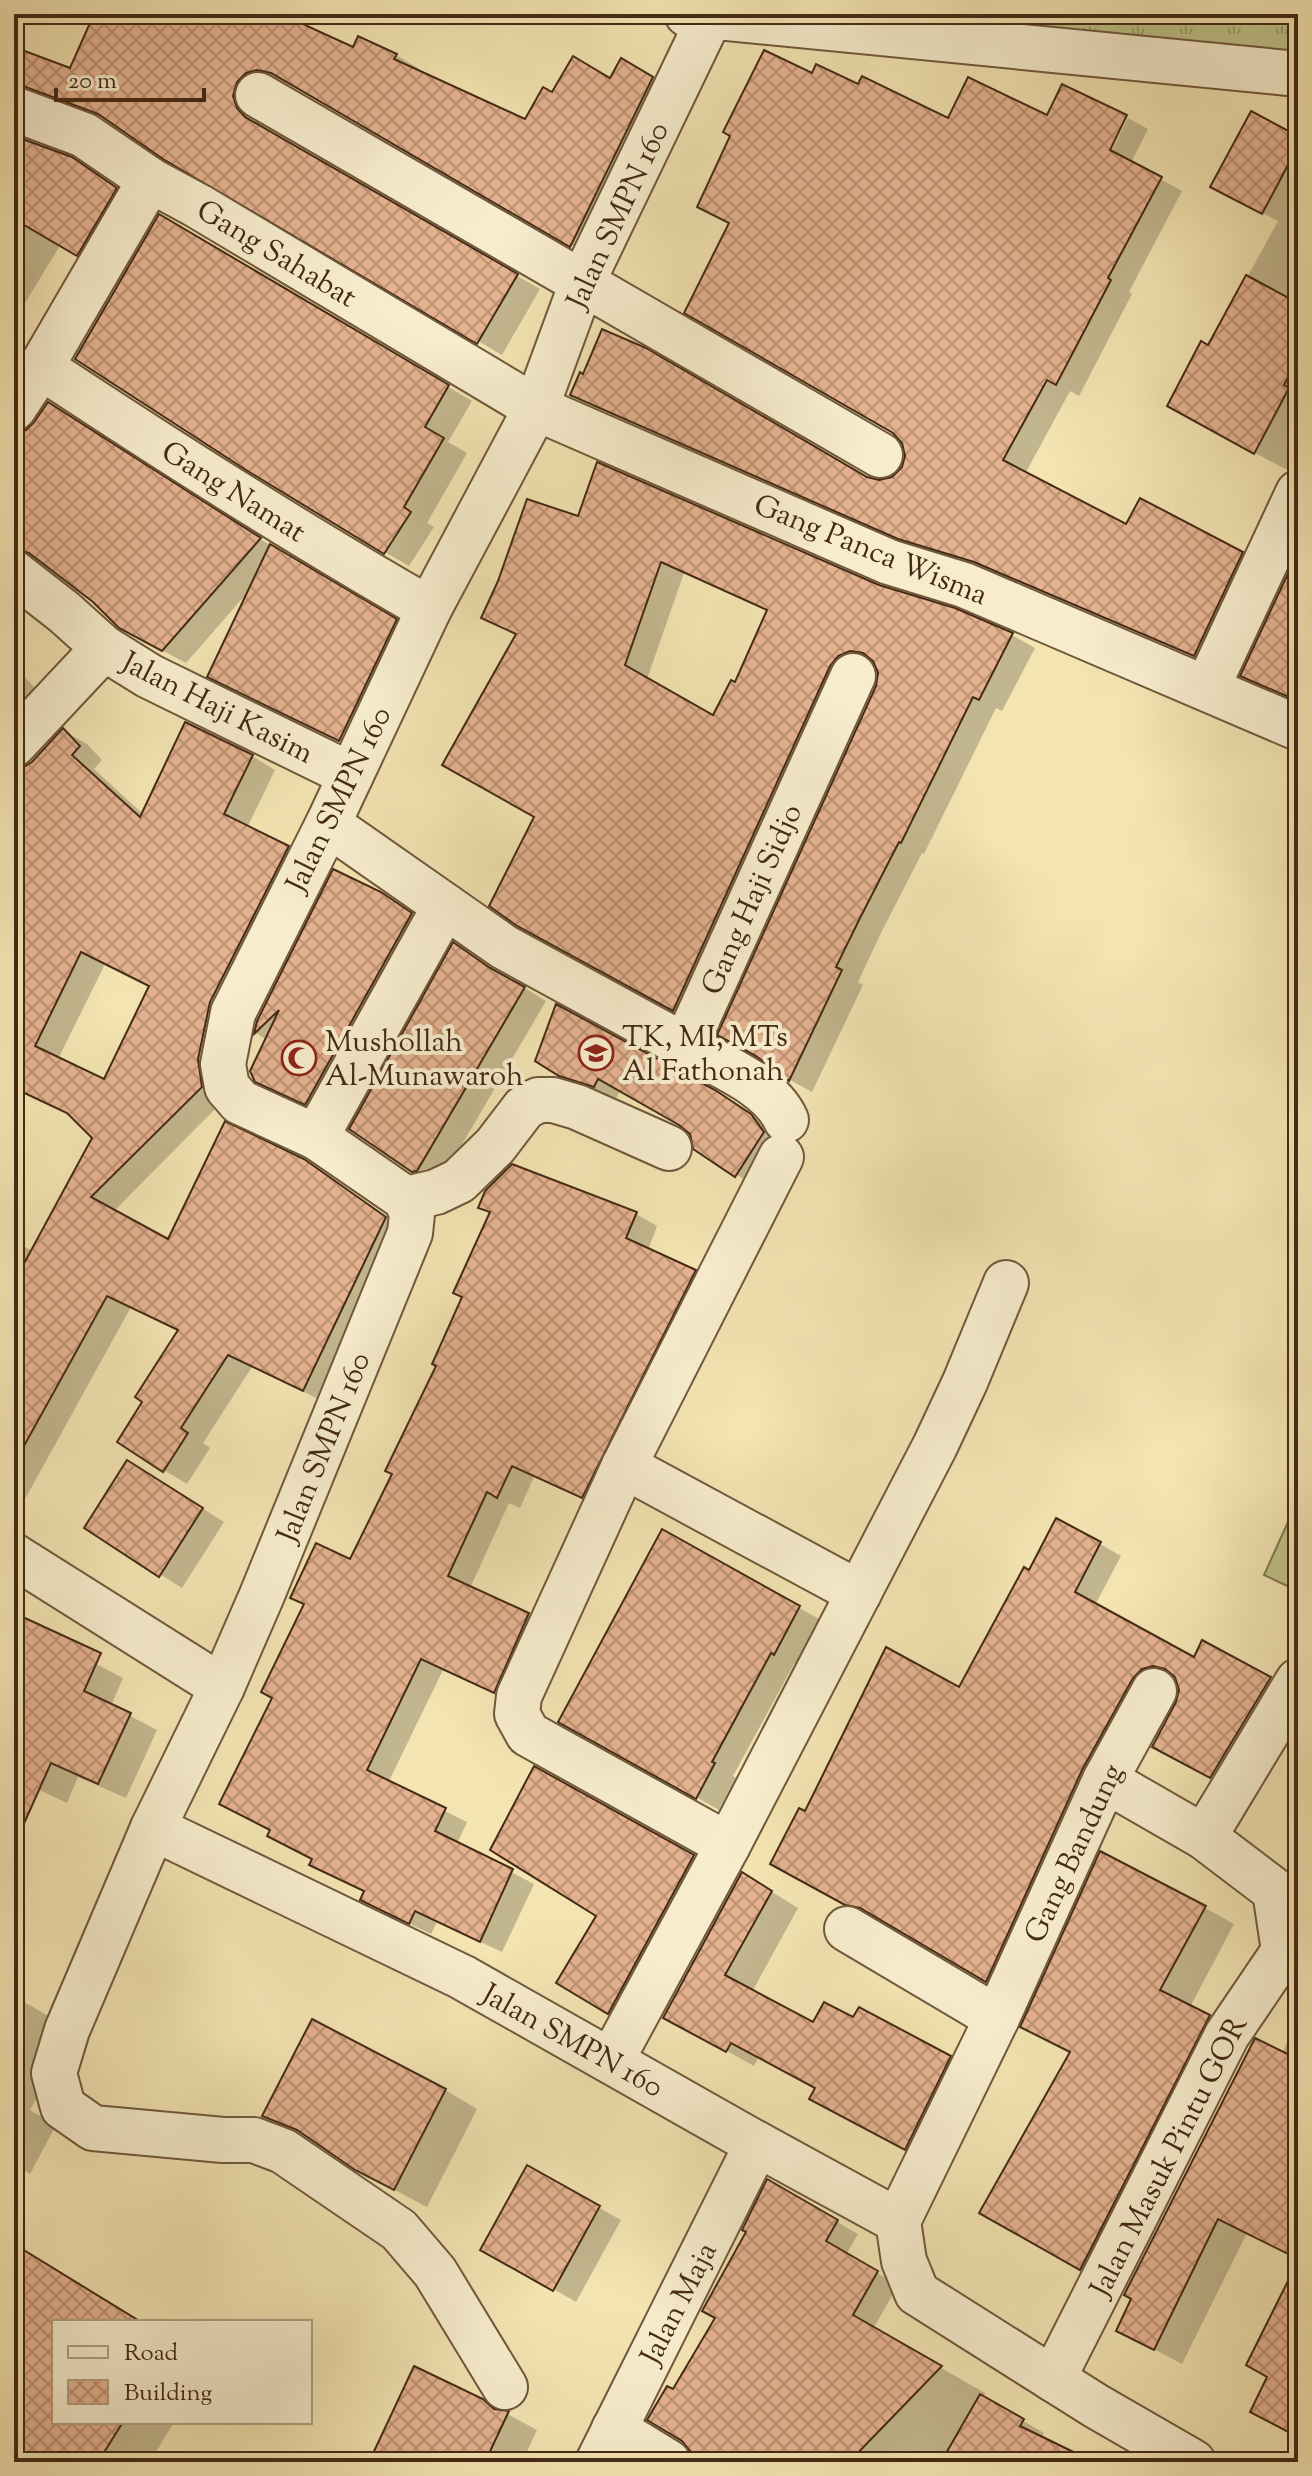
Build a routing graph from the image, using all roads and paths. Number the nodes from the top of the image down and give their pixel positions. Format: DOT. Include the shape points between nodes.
graph roads {
  1 [pos="699,15"];
  2 [pos="1298,74"];
  3 [pos="258,95"];
  4 [pos="14,109"];
  5 [pos="150,180"];
  6 [pos="582,283"];
  7 [pos="41,367"];
  8 [pos="14,408"];
  9 [pos="536,408"];
  10 [pos="880,455"];
  11 [pos="1298,493"];
  12 [pos="14,573"];
  13 [pos="429,609"];
  14 [pos="104,648"];
  15 [pos="853,676"];
  16 [pos="1207,688"];
  17 [pos="1298,728"];
  18 [pos="14,744"];
  19 [pos="351,775"];
  20 [pos="328,824"];
  21 [pos="445,906"];
  22 [pos="685,1046"];
  23 [pos="316,1137"];
  24 [pos="669,1148"];
  25 [pos="406,1199"];
  26 [pos="1006,1283"];
  27 [pos="624,1466"];
  28 [pos="14,1556"];
  29 [pos="859,1593"];
  30 [pos="1298,1681"];
  31 [pos="222,1687"];
  32 [pos="1154,1691"];
  33 [pos="1105,1780"];
  34 [pos="153,1828"];
  35 [pos="1204,1837"];
  36 [pos="728,1845"];
  37 [pos="847,1929"];
  38 [pos="1291,1950"];
  39 [pos="997,2018"];
  40 [pos="611,2061"];
  41 [pos="757,2144"];
  42 [pos="898,2221"];
  43 [pos="1053,2379"];
  44 [pos="505,2387"];
  45 [pos="606,2445"];
  46 [pos="668,2462"];
  47 [pos="1193,2462"];
  1 -- 2 [label="street"];
  1 -- 6 [label="street, Jalan SMPN 160"];
  3 -- 6 [label="street"];
  4 -- 5 [label="street, Gang Sahabat" via="84,135"];
  5 -- 7 [label="street"];
  5 -- 9 [label="street, Gang Sahabat"];
  6 -- 9 [label="street, Jalan SMPN 160"];
  6 -- 10 [label="street"];
  7 -- 8 [label="street"];
  7 -- 13 [label="street, Gang Namat"];
  9 -- 13 [label="street, Jalan SMPN 160"];
  9 -- 16 [label="street, Gang Panca Wisma" via="889,562 964,585"];
  11 -- 16 [label="street"];
  12 -- 14 [label="street, Jalan Haji Kasim"];
  13 -- 19 [label="street, Jalan SMPN 160"];
  14 -- 18 [label="street"];
  14 -- 19 [label="street, Jalan Haji Kasim" via="149,676"];
  15 -- 22 [label="street, Gang Haji Sidjo"];
  16 -- 17 [label="street, Gang Panca Wisma"];
  19 -- 20 [label="street, Jalan SMPN 160"];
  20 -- 21 [label="street"];
  20 -- 23 [label="street, Jalan SMPN 160" via="233,1013 223,1064 227,1087 240,1102"];
  21 -- 22 [label="street" via="504,947"];
  21 -- 23 [label="street"];
  22 -- 27 [label="street" via="766,1091 779,1105 784,1138"];
  23 -- 25 [label="street, Jalan SMPN 160"];
  24 -- 25 [label="street" via="577,1107 538,1100 524,1108 459,1181"];
  25 -- 31 [label="street, Jalan SMPN 160" via="412,1214 410,1233"];
  26 -- 29 [label="street" via="941,1433"];
  27 -- 29 [label="street"];
  27 -- 36 [label="street" via="519,1696 517,1714 528,1734"];
  28 -- 31 [label="street"];
  29 -- 36 [label="street"];
  30 -- 35 [label="street"];
  31 -- 34 [label="street, Jalan SMPN 160"];
  32 -- 33 [label="street, Gang Bandung"];
  33 -- 35 [label="street"];
  33 -- 39 [label="street, Gang Bandung"];
  34 -- 40 [label="street, Jalan SMPN 160" via="462,1977"];
  34 -- 44 [label="street" via="67,2030 54,2073 63,2107 93,2128 254,2140 283,2151 399,2230 435,2272"];
  35 -- 38 [label="street" via="1275,1891"];
  36 -- 40 [label="street"];
  37 -- 39 [label="street"];
  38 -- 43 [label="street, Jalan Masuk Pintu GOR" via="1227,2035"];
  39 -- 42 [label="street, Gang Bandung"];
  40 -- 41 [label="street, Jalan SMPN 160"];
  41 -- 42 [label="street, Jalan SMPN 160"];
  41 -- 45 [label="street, Jalan Maja"];
  42 -- 43 [label="street" via="904,2261 917,2293"];
  43 -- 47 [label="street"];
  45 -- 46 [label="street"];
}
